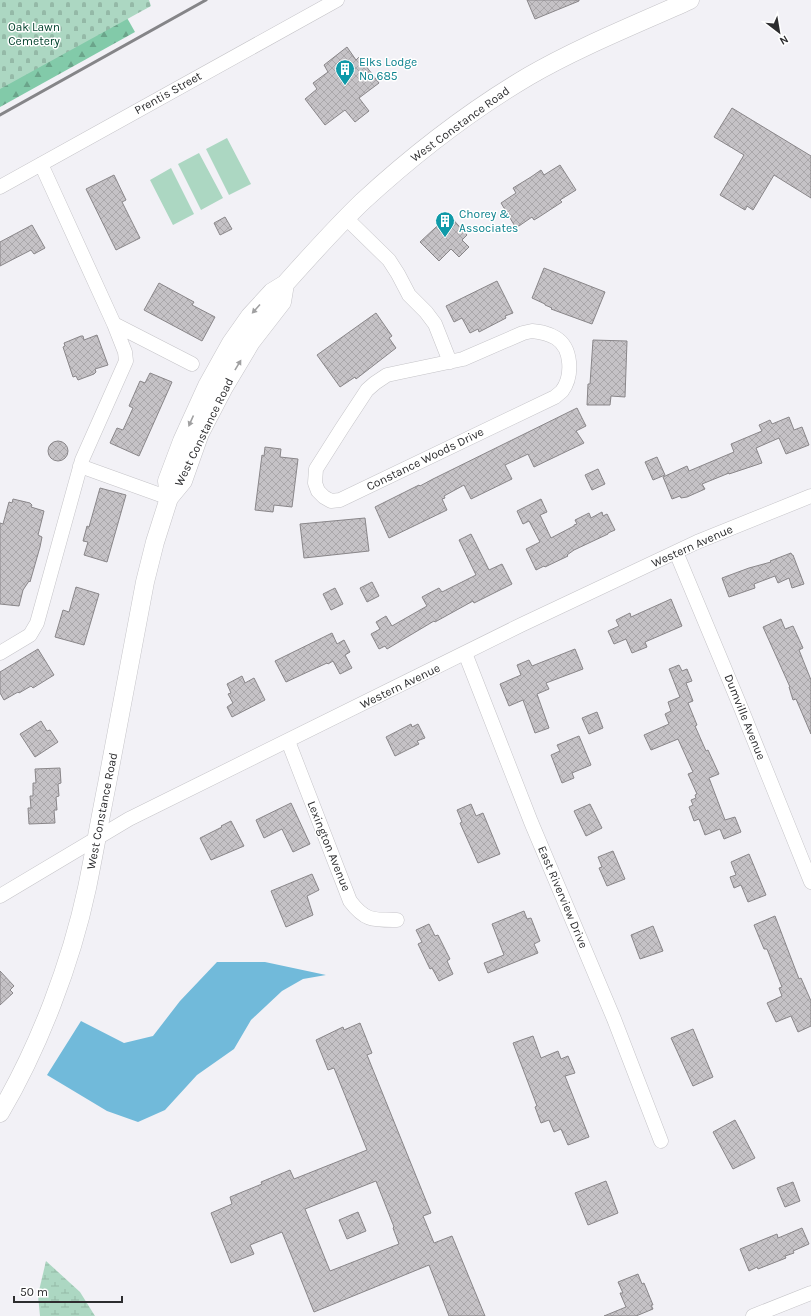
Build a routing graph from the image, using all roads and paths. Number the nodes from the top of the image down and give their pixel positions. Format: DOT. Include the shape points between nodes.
graph roads {
  1 [pos="337,0"];
  2 [pos="690,0"];
  3 [pos="41,164"];
  4 [pos="0,187"];
  5 [pos="346,218"];
  6 [pos="114,324"];
  7 [pos="450,362"];
  8 [pos="192,364"];
  9 [pos="80,466"];
  10 [pos="811,496"];
  11 [pos="169,498"];
  12 [pos="676,552"];
  13 [pos="0,653"];
  14 [pos="465,653"];
  15 [pos="288,741"];
  16 [pos="96,839"];
  17 [pos="811,882"];
  18 [pos="0,896"];
  19 [pos="397,920"];
  20 [pos="0,1113"];
  21 [pos="661,1141"];
  22 [pos="811,1293"];
  23 [pos="753,1316"];
  1 -- 3 [label="street, Prentis Street"];
  2 -- 5 [label="main road, West Constance Road" via="564,58 488,101 402,167"];
  3 -- 4 [label="street, Prentis Street"];
  3 -- 6 [label="street"];
  5 -- 7 [label="street" via="389,260 409,295 435,324"];
  5 -- 11 [label="main road, West Constance Road" via="285,284 272,292 250,316 231,343 207,386 182,441 167,481"];
  6 -- 8 [label="street"];
  6 -- 9 [label="street" via="126,361"];
  7 -- 7 [label="street, Constance Woods Drive" via="532,331 557,338 564,345 570,368 568,380 555,397 340,500 331,501 324,498 318,492 315,483 316,469 367,390 387,375"];
  9 -- 11 [label="street"];
  9 -- 13 [label="street" via="37,623 30,635"];
  10 -- 12 [label="street, Western Avenue"];
  11 -- 16 [label="main road, West Constance Road" via="145,582"];
  12 -- 14 [label="street, Western Avenue"];
  12 -- 17 [label="street, Dumville Avenue" via="742,708"];
  14 -- 15 [label="street, Western Avenue"];
  14 -- 21 [label="street, East Riverview Drive" via="531,822 614,1018"];
  15 -- 16 [label="street, Western Avenue" via="129,819"];
  15 -- 19 [label="street, Lexington Avenue" via="350,901 365,917"];
  16 -- 18 [label="street, Western Avenue"];
  16 -- 20 [label="main road, West Constance Road" via="74,941 37,1041"];
  22 -- 23 [label="street"];
}
